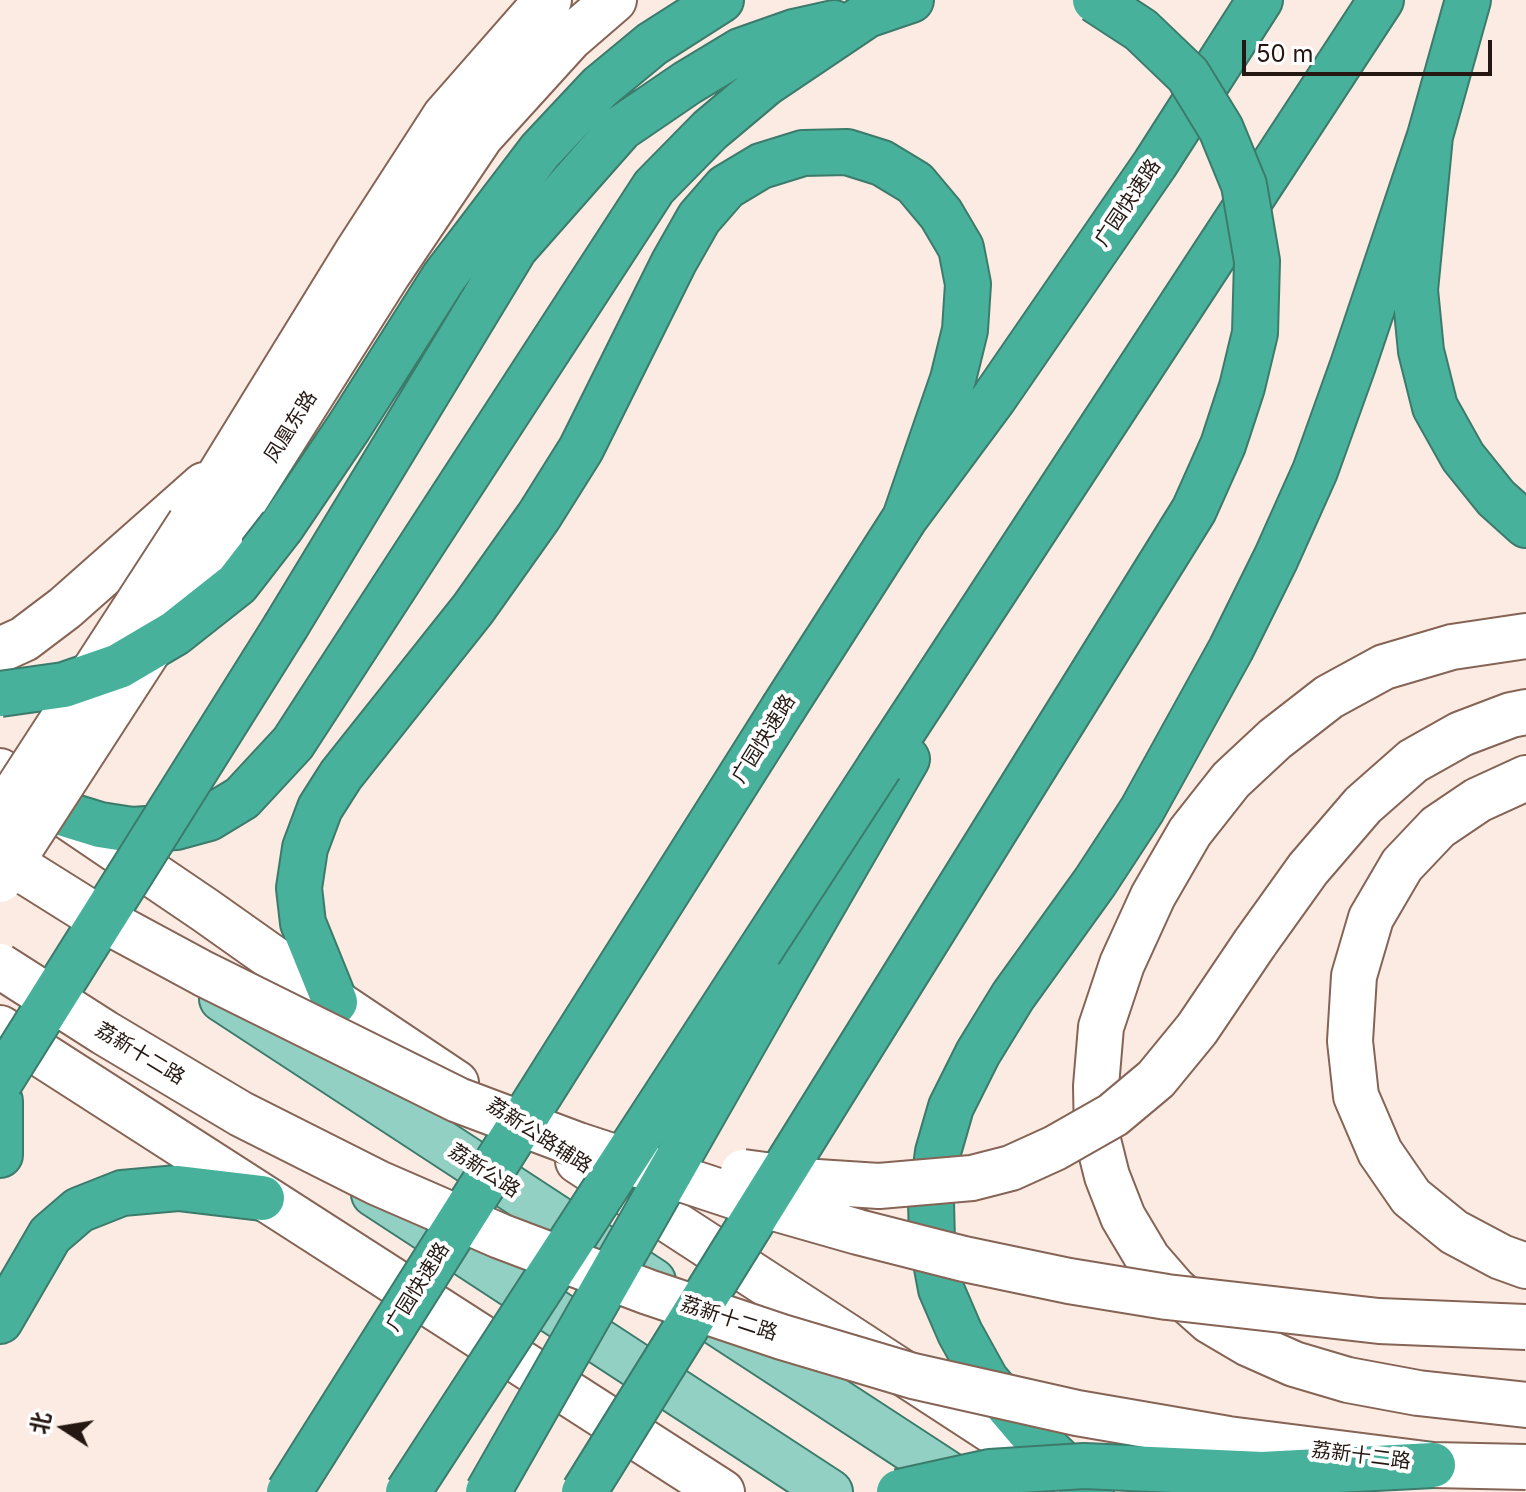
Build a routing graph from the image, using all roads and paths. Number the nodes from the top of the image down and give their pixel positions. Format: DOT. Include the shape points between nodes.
graph roads {
  1 [pos="549,0"];
  2 [pos="614,0"];
  3 [pos="721,0"];
  4 [pos="911,0"];
  5 [pos="1095,0"];
  6 [pos="1260,0"];
  7 [pos="1381,0"];
  8 [pos="1468,0"];
  9 [pos="867,15"];
  10 [pos="1430,136"];
  11 [pos="224,467"];
  12 [pos="905,518"];
  13 [pos="1526,525"];
  14 [pos="205,531"];
  15 [pos="1031,535"];
  16 [pos="1526,636"];
  17 [pos="0,650"];
  18 [pos="0,694"];
  19 [pos="1526,712"];
  20 [pos="0,771"];
  21 [pos="1526,778"];
  22 [pos="61,813"];
  23 [pos="0,816"];
  24 [pos="0,839"];
  25 [pos="0,856"];
  26 [pos="0,880"];
  27 [pos="0,951"];
  28 [pos="0,966"];
  29 [pos="335,1002"];
  30 [pos="0,1028"];
  31 [pos="0,1082"];
  32 [pos="0,1101"];
  33 [pos="578,1145"];
  34 [pos="0,1155"];
  35 [pos="262,1198"];
  36 [pos="1526,1266"];
  37 [pos="0,1321"];
  38 [pos="1526,1327"];
  39 [pos="538,1374"];
  40 [pos="1526,1405"];
  41 [pos="1433,1465"];
  42 [pos="1526,1467"];
  43 [pos="289,1492"];
  44 [pos="408,1492"];
  45 [pos="488,1492"];
  46 [pos="584,1492"];
  47 [pos="664,1492"];
  48 [pos="722,1492"];
  49 [pos="830,1492"];
  50 [pos="899,1492"];
  51 [pos="976,1492"];
  52 [pos="1085,1492"];
  53 [pos="1091,1492"];
  1 -- 11 [label="main road, 凤凰东路" via="445,116"];
  2 -- 14 [label="main road, 凤凰东路" via="570,38 481,136"];
  3 -- 18 [label="highway, bridge" via="652,44 600,87 540,151 444,277 349,427 237,584 175,633 119,666 64,685"];
  4 -- 9 [label="highway"];
  5 -- 46 [label="highway, bridge" via="1141,30 1188,75 1221,129 1244,185 1257,261 1255,333 1223,445 1194,510"];
  6 -- 12 [label="highway, 广园快速路" via="1155,164"];
  7 -- 15 [label="highway"];
  8 -- 10 [label="highway"];
  9 -- 22 [label="highway" via="766,83 654,187 293,743 242,798 209,818 176,827 132,830"];
  9 -- 31 [label="highway, bridge" via="740,51 687,83 621,128 515,248"];
  10 -- 13 [label="highway" via="1415,290 1421,351 1435,407 1463,457"];
  10 -- 53 [label="highway, bridge" via="1315,471 1264,584 1142,810 978,1053 951,1107 938,1152 932,1228 941,1289 960,1333 986,1380"];
  11 -- 14 [label="main road, 凤凰东路"];
  11 -- 17 [label="main road" via="65,608"];
  12 -- 29 [label="highway" via="965,330 968,284 961,248 915,183 882,163 847,152 803,153 761,166 726,187 699,218 581,449 539,516 320,808 305,848 299,888 303,923"];
  12 -- 43 [label="highway, 广园快速路, bridge"];
  14 -- 23 [label="main road, 凤凰东路, bridge"];
  14 -- 26 [label="main road, 凤凰东路, bridge"];
  15 -- 44 [label="highway, bridge"];
  15 -- 45 [label="highway, bridge"];
  16 -- 40 [label="main road, bridge" via="1452,647 1384,667 1329,697 1231,780 1190,832 1122,964 1101,1027 1096,1086 1097,1136 1123,1217 1148,1259 1210,1321 1294,1364 1348,1380"];
  19 -- 33 [label="main road, bridge" via="1486,724 1413,761 1363,805 1308,869 1156,1079 1113,1115 1033,1158 972,1178 879,1186 803,1180"];
  20 -- 22 [label="main road, 荔新公路辅路"];
  21 -- 36 [label="main road" via="1478,800 1438,827 1402,865 1371,918 1354,976 1350,1041 1356,1096 1380,1152 1411,1197 1454,1232"];
  22 -- 29 [label="main road, 荔新公路辅路"];
  24 -- 51 [label="main road, 荔新公路" via="209,991"];
  25 -- 33 [label="main road, bridge" via="204,974 458,1100"];
  27 -- 49 [label="main road"];
  28 -- 41 [label="main road, 荔新十二路, bridge" via="241,1114 378,1183 648,1292 913,1376 1077,1413"];
  29 -- 52 [label="main road, 荔新公路辅路"];
  30 -- 35 [label="main road"];
  32 -- 34 [label="highway"];
  33 -- 38 [label="main road, bridge" via="858,1232 1069,1281 1263,1310"];
  35 -- 37 [label="highway" via="178,1188 122,1193 79,1210 50,1235"];
  35 -- 39 [label="main road"];
  39 -- 47 [label="main road"];
  39 -- 48 [label="main road"];
  41 -- 42 [label="main road, 荔新十二路, bridge"];
  41 -- 50 [label="highway, bridge" via="1262,1474 1084,1466 990,1472"];
}
